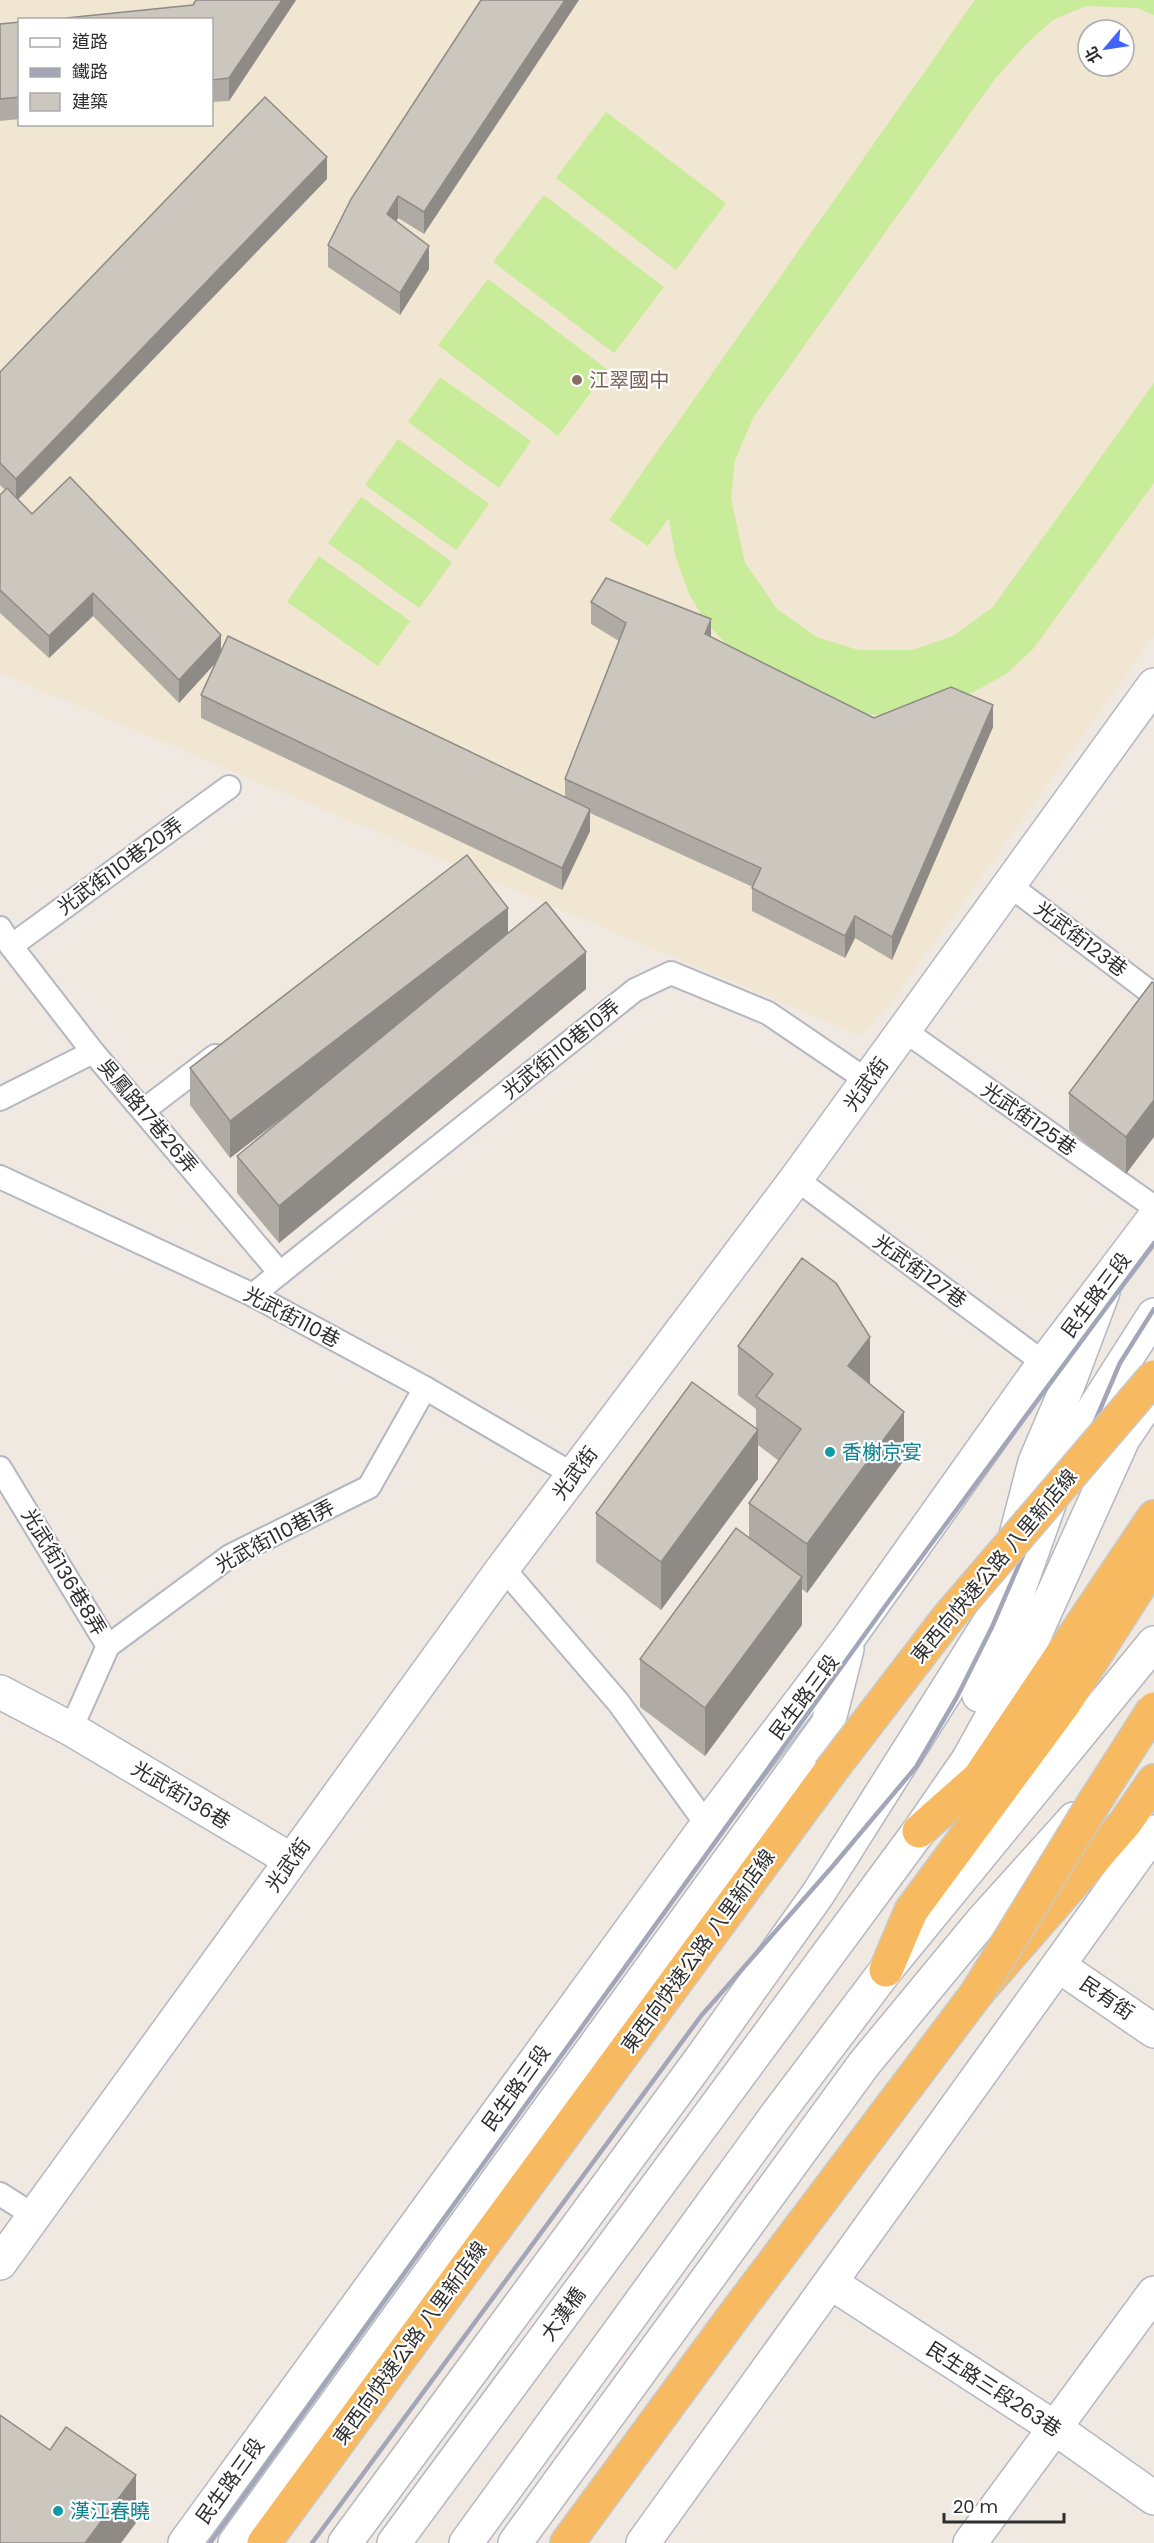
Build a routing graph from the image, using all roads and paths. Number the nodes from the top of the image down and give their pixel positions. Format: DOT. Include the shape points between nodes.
graph roads {
  1 [pos="1154,686"];
  2 [pos="229,787"];
  3 [pos="1008,884"];
  4 [pos="5,937"];
  5 [pos="1154,995"];
  6 [pos="905,1031"];
  7 [pos="228,1046"];
  8 [pos="93,1052"];
  9 [pos="868,1082"];
  10 [pos="0,1099"];
  11 [pos="144,1110"];
  12 [pos="0,1177"];
  13 [pos="796,1179"];
  14 [pos="1154,1207"];
  15 [pos="1154,1218"];
  16 [pos="280,1273"];
  17 [pos="1108,1279"];
  18 [pos="253,1295"];
  19 [pos="1154,1315"];
  20 [pos="1044,1363"];
  21 [pos="1154,1377"];
  22 [pos="425,1388"];
  23 [pos="1154,1392"];
  24 [pos="0,1468"];
  25 [pos="574,1475"];
  26 [pos="1154,1517"];
  27 [pos="1154,1563"];
  28 [pos="503,1568"];
  29 [pos="850,1636"];
  30 [pos="1154,1643"];
  31 [pos="108,1646"];
  32 [pos="0,1692"];
  33 [pos="1154,1709"];
  34 [pos="71,1729"];
  35 [pos="1154,1731"];
  36 [pos="1154,1781"];
  37 [pos="707,1825"];
  38 [pos="919,1831"];
  39 [pos="1154,1833"];
  40 [pos="291,1860"];
  41 [pos="1059,1966"];
  42 [pos="886,1970"];
  43 [pos="977,1993"];
  44 [pos="1154,2031"];
  45 [pos="0,2194"];
  46 [pos="33,2215"];
  47 [pos="0,2263"];
  48 [pos="831,2283"];
  49 [pos="1154,2293"];
  50 [pos="1055,2428"];
  51 [pos="1154,2498"];
  52 [pos="185,2543"];
  53 [pos="235,2543"];
  54 [pos="264,2543"];
  55 [pos="345,2543"];
  56 [pos="394,2543"];
  57 [pos="466,2543"];
  58 [pos="515,2543"];
  59 [pos="567,2543"];
  60 [pos="643,2543"];
  61 [pos="970,2543"];
  1 -- 3 [label="street, 光武街"];
  2 -- 4 [label="lane, 光武街110巷20弄"];
  3 -- 5 [label="lane, 光武街123巷"];
  3 -- 6 [label="street, 光武街"];
  4 -- 8 [label="lane, 吳鳳路17巷26弄"];
  6 -- 9 [label="street, 光武街"];
  6 -- 14 [label="lane, 光武街125巷"];
  7 -- 11 [label="lane"];
  8 -- 10 [label="lane"];
  8 -- 11 [label="lane, 吳鳳路17巷26弄"];
  9 -- 13 [label="street, 光武街"];
  9 -- 16 [label="lane, 光武街110巷10弄" via="768,1013 671,973 635,990"];
  11 -- 16 [label="lane, 吳鳳路17巷26弄"];
  12 -- 18 [label="lane, 光武街110巷"];
  13 -- 20 [label="lane, 光武街127巷"];
  13 -- 25 [label="street, 光武街"];
  15 -- 17 [label="street, 民生路三段"];
  16 -- 18 [label="lane"];
  17 -- 20 [label="street, 民生路三段"];
  17 -- 55 [label="street" via="1035,1462 996,1612 818,1894"];
  18 -- 22 [label="lane, 光武街110巷"];
  19 -- 38 [label="street" via="1069,1448 1021,1583 998,1662 951,1747"];
  20 -- 29 [label="street, 民生路三段"];
  21 -- 54 [label="highway, 東西向快速公路 八里新店線, bridge" via="947,1619 829,1773"];
  22 -- 25 [label="lane, 光武街110巷"];
  22 -- 31 [label="lane, 光武街110巷1弄" via="369,1487 230,1556"];
  23 -- 38 [label="street" via="1123,1439 1022,1664 968,1760"];
  24 -- 31 [label="lane, 光武街136巷8弄"];
  25 -- 28 [label="street, 光武街"];
  26 -- 38 [label="highway" via="979,1778"];
  27 -- 42 [label="highway" via="1063,1705 911,1911"];
  28 -- 37 [label="lane" via="618,1702"];
  28 -- 40 [label="street, 光武街"];
  29 -- 37 [label="street, 民生路三段"];
  29 -- 53 [label="street, 民生路三段" via="828,1724"];
  30 -- 42 [label="street"];
  31 -- 34 [label="lane, 光武街110巷1弄"];
  32 -- 34 [label="street, 光武街136巷"];
  33 -- 43 [label="highway, bridge"];
  34 -- 40 [label="street, 光武街136巷"];
  35 -- 58 [label="street" via="984,1920 864,2064"];
  36 -- 43 [label="highway, bridge" via="1125,1824"];
  37 -- 52 [label="street, 民生路三段"];
  38 -- 56 [label="street, 大漢橋"];
  39 -- 41 [label="street"];
  40 -- 46 [label="street, 光武街"];
  41 -- 44 [label="street, 民有街"];
  41 -- 48 [label="street"];
  42 -- 57 [label="street"];
  43 -- 59 [label="highway"];
  45 -- 46 [label="lane"];
  46 -- 47 [label="street, 光武街"];
  48 -- 50 [label="street, 民生路三段263巷"];
  48 -- 60 [label="street"];
  49 -- 50 [label="street"];
  50 -- 51 [label="street, 民生路三段263巷"];
  50 -- 61 [label="street"];
}
